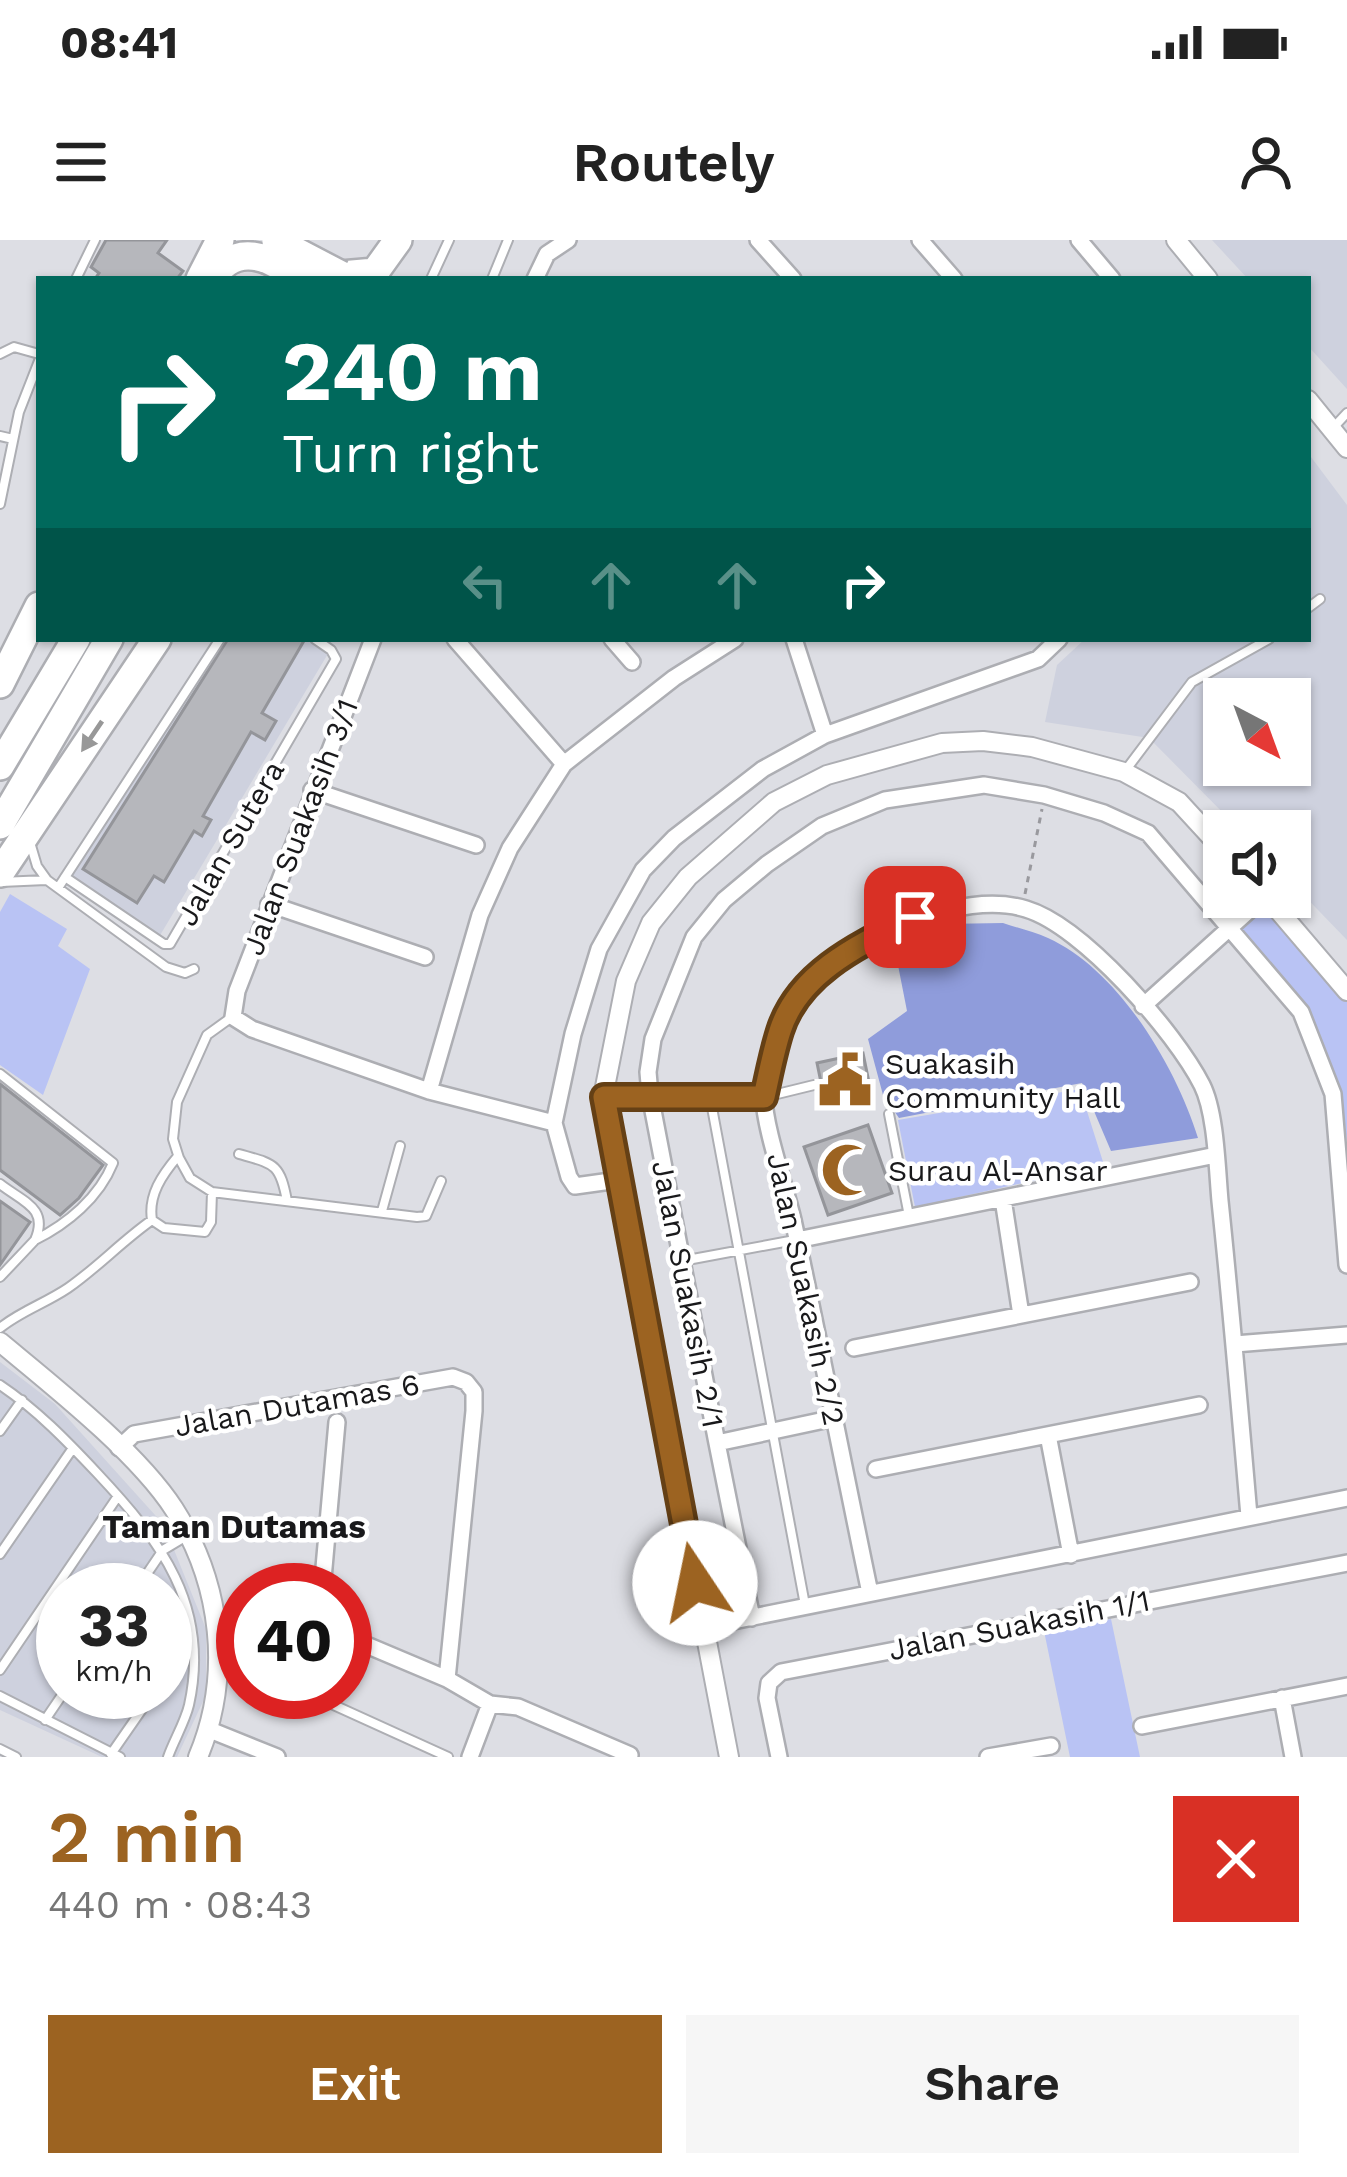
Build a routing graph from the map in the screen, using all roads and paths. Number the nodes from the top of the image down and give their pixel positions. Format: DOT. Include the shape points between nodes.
graph roads {
  1 [pos="95,240"];
  2 [pos="297,240"];
  3 [pos="328,240"];
  4 [pos="398,240"];
  5 [pos="407,240"];
  6 [pos="448,240"];
  7 [pos="508,240"];
  8 [pos="568,240"];
  9 [pos="758,240"];
  10 [pos="920,240"];
  11 [pos="1079,240"];
  12 [pos="1175,240"];
  13 [pos="217,242"];
  14 [pos="274,255"];
  15 [pos="77,276"];
  16 [pos="201,276"];
  17 [pos="214,276"];
  18 [pos="303,276"];
  19 [pos="309,276"];
  20 [pos="390,276"];
  21 [pos="432,276"];
  22 [pos="493,276"];
  23 [pos="536,276"];
  24 [pos="790,276"];
  25 [pos="951,276"];
  26 [pos="1109,276"];
  27 [pos="1205,276"];
  28 [pos="0,354"];
  29 [pos="36,356"];
  30 [pos="36,365"];
  31 [pos="1311,404"];
  32 [pos="1347,413"];
  33 [pos="1332,429"];
  34 [pos="0,436"];
  35 [pos="14,439"];
  36 [pos="1347,448"];
  37 [pos="0,504"];
  38 [pos="1320,599"];
  39 [pos="1311,606"];
  40 [pos="36,612"];
  41 [pos="74,642"];
  42 [pos="107,642"];
  43 [pos="155,642"];
  44 [pos="218,642"];
  45 [pos="319,642"];
  46 [pos="372,642"];
  47 [pos="457,642"];
  48 [pos="615,642"];
  49 [pos="730,642"];
  50 [pos="795,642"];
  51 [pos="1056,642"];
  52 [pos="1264,642"];
  53 [pos="632,662"];
  54 [pos="0,684"];
  55 [pos="825,735"];
  56 [pos="564,764"];
  57 [pos="0,766"];
  58 [pos="1124,772"];
  59 [pos="312,790"];
  60 [pos="1045,795"];
  61 [pos="14,828"];
  62 [pos="1203,828"];
  63 [pos="476,845"];
  64 [pos="65,877"];
  65 [pos="0,878"];
  66 [pos="47,880"];
  67 [pos="58,888"];
  68 [pos="269,904"];
  69 [pos="1023,907"];
  70 [pos="1242,918"];
  71 [pos="1284,918"];
  72 [pos="1231,928"];
  73 [pos="425,957"];
  74 [pos="194,969"];
  75 [pos="1347,991"];
  76 [pos="1143,1006"];
  77 [pos="233,1016"];
  78 [pos="0,1074"];
  79 [pos="814,1085"];
  80 [pos="429,1091"];
  81 [pos="650,1095"];
  82 [pos="604,1097"];
  83 [pos="710,1097"];
  84 [pos="764,1097"];
  85 [pos="889,1114"];
  86 [pos="554,1123"];
  87 [pos="400,1146"];
  88 [pos="239,1154"];
  89 [pos="179,1155"];
  90 [pos="1216,1155"];
  91 [pos="618,1180"];
  92 [pos="441,1181"];
  93 [pos="0,1184"];
  94 [pos="212,1192"];
  95 [pos="1003,1199"];
  96 [pos="286,1201"];
  97 [pos="382,1211"];
  98 [pos="909,1216"];
  99 [pos="152,1220"];
  100 [pos="34,1240"];
  101 [pos="796,1240"];
  102 [pos="739,1250"];
  103 [pos="682,1261"];
  104 [pos="1347,1265"];
  105 [pos="0,1277"];
  106 [pos="1190,1282"];
  107 [pos="1021,1315"];
  108 [pos="0,1328"];
  109 [pos="1347,1335"];
  110 [pos="0,1342"];
  111 [pos="1235,1344"];
  112 [pos="854,1348"];
  113 [pos="0,1385"];
  114 [pos="22,1400"];
  115 [pos="1199,1405"];
  116 [pos="833,1418"];
  117 [pos="337,1422"];
  118 [pos="0,1431"];
  119 [pos="774,1431"];
  120 [pos="1048,1435"];
  121 [pos="717,1443"];
  122 [pos="73,1448"];
  123 [pos="119,1448"];
  124 [pos="876,1469"];
  125 [pos="118,1496"];
  126 [pos="1347,1498"];
  127 [pos="1249,1516"];
  128 [pos="189,1534"];
  129 [pos="164,1550"];
  130 [pos="0,1554"];
  131 [pos="1071,1555"];
  132 [pos="155,1563"];
  133 [pos="324,1563"];
  134 [pos="1347,1563"];
  135 [pos="870,1593"];
  136 [pos="805,1607"];
  137 [pos="752,1618"];
  138 [pos="704,1628"];
  139 [pos="193,1635"];
  140 [pos="372,1647"];
  141 [pos="0,1670"];
  142 [pos="447,1679"];
  143 [pos="1347,1686"];
  144 [pos="0,1696"];
  145 [pos="1282,1697"];
  146 [pos="490,1704"];
  147 [pos="138,1719"];
  148 [pos="364,1719"];
  149 [pos="45,1720"];
  150 [pos="1142,1726"];
  151 [pos="210,1730"];
  152 [pos="1051,1746"];
  153 [pos="0,1749"];
  154 [pos="116,1755"];
  155 [pos="630,1755"];
  156 [pos="16,1757"];
  157 [pos="168,1757"];
  158 [pos="199,1757"];
  159 [pos="278,1757"];
  160 [pos="448,1757"];
  161 [pos="470,1757"];
  162 [pos="729,1757"];
  163 [pos="779,1757"];
  164 [pos="988,1757"];
  165 [pos="1293,1757"];
  1 -- 15 [label="lane"];
  2 -- 14 [label="highway"];
  3 -- 19 [label="highway"];
  4 -- 14 [label="highway, bridge" via="375,272 341,275"];
  5 -- 20 [label="highway"];
  6 -- 21 [label="lane"];
  7 -- 22 [label="lane"];
  8 -- 23 [label="street" via="547,254"];
  9 -- 24 [label="street"];
  10 -- 25 [label="street"];
  11 -- 26 [label="street"];
  12 -- 27 [label="street"];
  13 -- 16 [label="highway"];
  14 -- 17 [label="highway" via="236,256"];
  14 -- 18 [label="highway, bridge"];
  28 -- 29 [label="lane" via="14,347"];
  30 -- 35 [label="lane"];
  31 -- 33 [label="street"];
  32 -- 33 [label="lane"];
  33 -- 36 [label="street"];
  34 -- 35 [label="lane"];
  35 -- 37 [label="lane"];
  38 -- 39 [label="lane"];
  40 -- 54 [label="highway"];
  41 -- 57 [label="highway"];
  42 -- 61 [label="highway"];
  43 -- 61 [label="highway, one-way"];
  44 -- 64 [label="lane"];
  45 -- 64 [label="lane, Jalan Sutera" via="336,659 174,940 164,944"];
  46 -- 59 [label="street, Jalan Suakasih 3/1"];
  47 -- 56 [label="street"];
  48 -- 53 [label="street"];
  49 -- 56 [label="street"];
  50 -- 55 [label="street"];
  51 -- 55 [label="street" via="1038,659"];
  52 -- 58 [label="lane" via="1192,682"];
  55 -- 86 [label="street" via="764,769 643,870 599,949"];
  56 -- 80 [label="street" via="510,848 480,915"];
  58 -- 62 [label="street" via="1179,802"];
  58 -- 82 [label="street" via="1032,747 942,743 827,775 774,802 688,877 651,923 626,981"];
  59 -- 63 [label="street"];
  59 -- 68 [label="street, Jalan Suakasih 3/1"];
  60 -- 69 [label="path"];
  60 -- 72 [label="street, Jalan Suakasih 2/1" via="1148,833"];
  60 -- 81 [label="street, Jalan Suakasih 2/1" via="984,785 885,800 822,826 767,864 694,937 653,1039"];
  61 -- 65 [label="highway"];
  61 -- 66 [label="lane"];
  64 -- 67 [label="lane"];
  65 -- 66 [label="lane"];
  66 -- 67 [label="lane"];
  67 -- 74 [label="lane" via="166,967"];
  68 -- 73 [label="street"];
  68 -- 77 [label="street, Jalan Suakasih 3/1"];
  69 -- 76 [label="street" via="1061,925"];
  69 -- 84 [label="street, Jalan Suakasih 2/2" via="915,917 808,982 781,1027"];
  70 -- 72 [label="street"];
  71 -- 75 [label="street"];
  72 -- 76 [label="street"];
  72 -- 104 [label="street, Jalan Suakasih 2/1" via="1300,1012 1334,1094"];
  76 -- 90 [label="street" via="1205,1089"];
  77 -- 80 [label="street"];
  77 -- 89 [label="lane" via="206,1035 177,1102"];
  78 -- 100 [label="lane" via="112,1163 64,1225"];
  79 -- 84 [label="lane"];
  80 -- 86 [label="street"];
  81 -- 82 [label="street"];
  81 -- 83 [label="street"];
  81 -- 103 [label="street, Jalan Suakasih 2/1"];
  82 -- 91 [label="street"];
  83 -- 84 [label="street"];
  83 -- 102 [label="lane"];
  84 -- 101 [label="street, Jalan Suakasih 2/2"];
  85 -- 98 [label="lane"];
  86 -- 91 [label="street" via="575,1186"];
  87 -- 97 [label="lane"];
  88 -- 96 [label="lane" via="277,1167"];
  89 -- 94 [label="lane" via="190,1178"];
  89 -- 99 [label="lane" via="150,1205"];
  90 -- 95 [label="street"];
  90 -- 111 [label="street"];
  91 -- 138 [label="street"];
  92 -- 97 [label="lane" via="426,1216"];
  93 -- 100 [label="lane" via="38,1214"];
  94 -- 96 [label="lane"];
  94 -- 99 [label="lane" via="205,1232"];
  95 -- 98 [label="street"];
  95 -- 107 [label="street"];
  96 -- 97 [label="lane"];
  98 -- 101 [label="street"];
  99 -- 108 [label="lane" via="65,1290"];
  100 -- 105 [label="lane"];
  101 -- 102 [label="lane"];
  101 -- 116 [label="street, Jalan Suakasih 2/2"];
  102 -- 103 [label="lane"];
  102 -- 119 [label="lane"];
  103 -- 121 [label="street, Jalan Suakasih 2/1"];
  106 -- 107 [label="street"];
  107 -- 112 [label="street"];
  109 -- 111 [label="street"];
  110 -- 123 [label="street"];
  111 -- 127 [label="street"];
  113 -- 114 [label="lane"];
  114 -- 118 [label="lane"];
  114 -- 122 [label="lane"];
  115 -- 120 [label="street"];
  116 -- 119 [label="street, Jalan Suakasih 2/1"];
  116 -- 135 [label="street, Jalan Suakasih 2/2"];
  117 -- 133 [label="street"];
  119 -- 121 [label="street, Jalan Suakasih 2/1"];
  119 -- 136 [label="lane"];
  120 -- 124 [label="street"];
  120 -- 131 [label="street"];
  121 -- 137 [label="street, Jalan Suakasih 2/1"];
  122 -- 125 [label="lane"];
  122 -- 130 [label="lane"];
  123 -- 128 [label="street"];
  123 -- 142 [label="street, Jalan Dutamas 6" via="134,1434 392,1386 466,1382 474,1411"];
  125 -- 129 [label="lane"];
  125 -- 141 [label="lane"];
  126 -- 127 [label="street"];
  127 -- 131 [label="street"];
  128 -- 129 [label="lane"];
  128 -- 151 [label="street" via="218,1631"];
  129 -- 132 [label="lane"];
  129 -- 139 [label="lane"];
  131 -- 135 [label="street"];
  134 -- 163 [label="street, Jalan Suakasih 1/1" via="781,1672 767,1698"];
  135 -- 136 [label="street"];
  136 -- 137 [label="street"];
  137 -- 138 [label="street"];
  138 -- 162 [label="street"];
  139 -- 157 [label="lane" via="189,1705"];
  140 -- 142 [label="street"];
  142 -- 146 [label="street"];
  143 -- 145 [label="street"];
  144 -- 149 [label="lane"];
  145 -- 150 [label="street"];
  145 -- 165 [label="street"];
  146 -- 155 [label="street" via="518,1707"];
  146 -- 161 [label="street"];
  147 -- 154 [label="lane"];
  148 -- 160 [label="lane"];
  149 -- 154 [label="lane"];
  151 -- 158 [label="street"];
  151 -- 159 [label="street"];
  152 -- 164 [label="street"];
  153 -- 156 [label="lane"];
}
